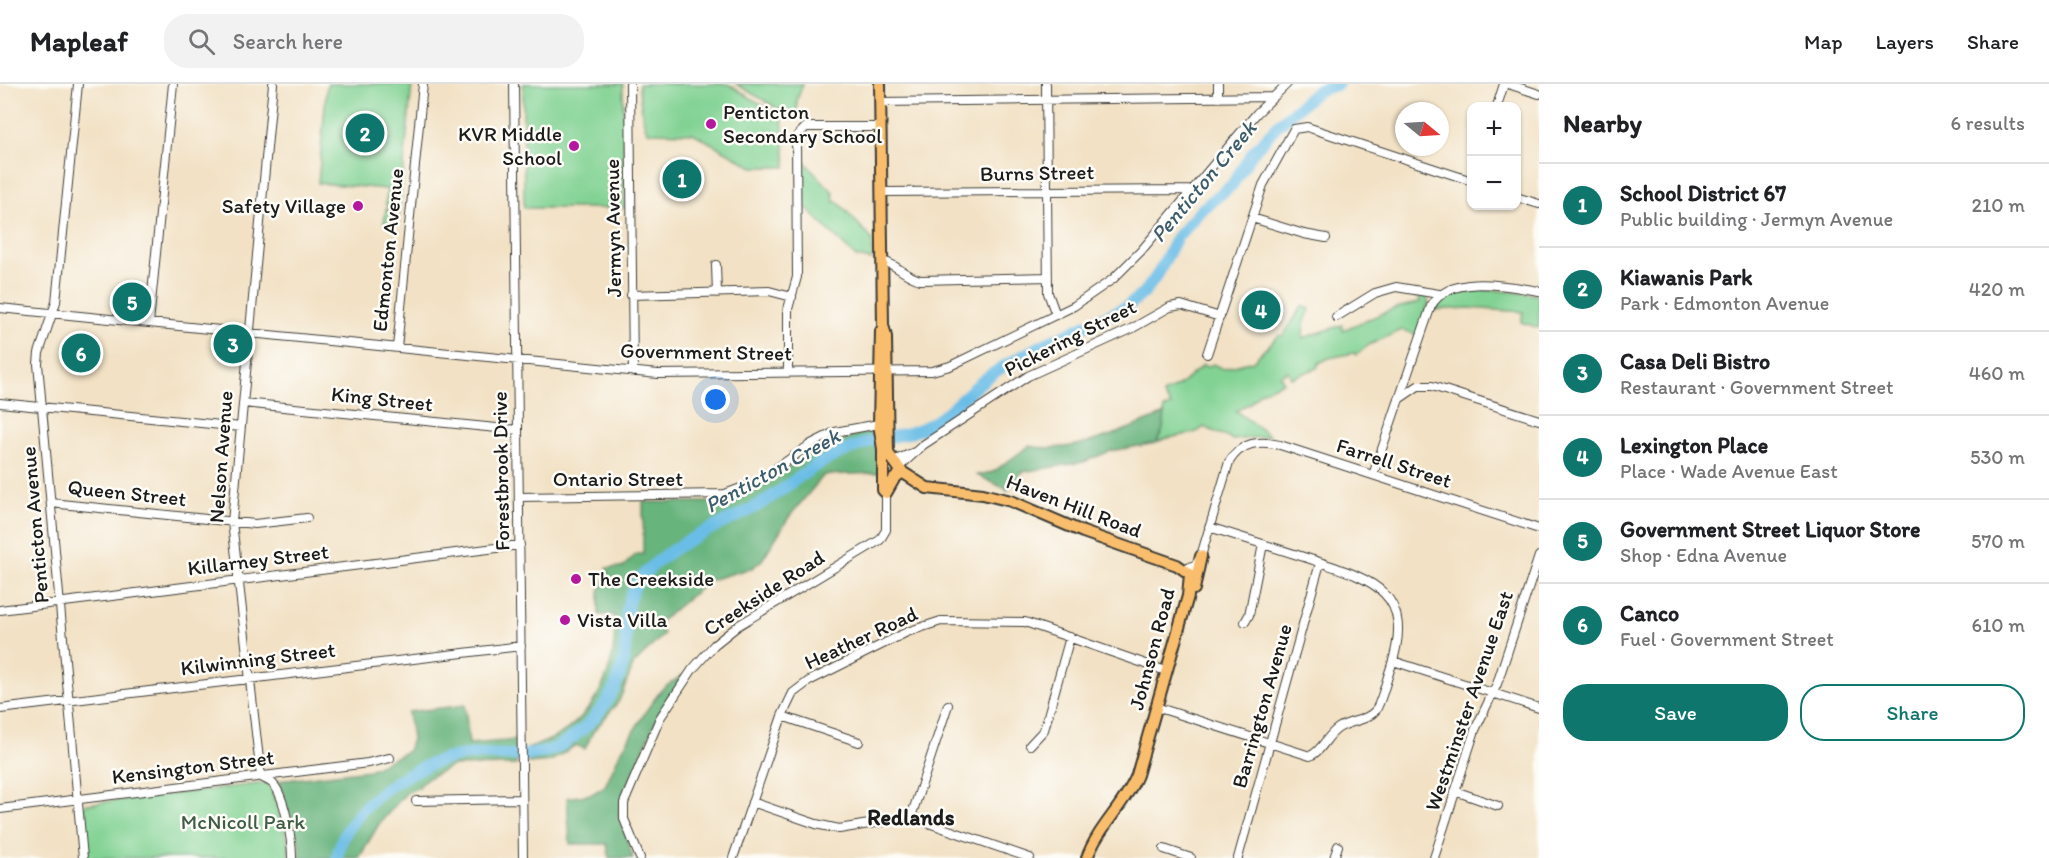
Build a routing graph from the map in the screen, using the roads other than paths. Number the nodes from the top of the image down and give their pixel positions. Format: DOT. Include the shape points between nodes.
graph roads {
  1 [pos="78,84"];
  2 [pos="173,84"];
  3 [pos="273,84"];
  4 [pos="423,84"];
  5 [pos="514,84"];
  6 [pos="630,84"];
  7 [pos="880,84"];
  8 [pos="1046,84"];
  9 [pos="1218,84"];
  10 [pos="1287,84"];
  11 [pos="1506,84"];
  12 [pos="1539,94"];
  13 [pos="1273,97"];
  14 [pos="1218,98"];
  15 [pos="1046,100"];
  16 [pos="880,102"];
  17 [pos="1499,102"];
  18 [pos="881,127"];
  19 [pos="1467,179"];
  20 [pos="1192,190"];
  21 [pos="1047,191"];
  22 [pos="881,192"];
  23 [pos="1521,198"];
  24 [pos="1539,204"];
  25 [pos="1252,218"];
  26 [pos="1326,238"];
  27 [pos="882,261"];
  28 [pos="716,265"];
  29 [pos="1048,277"];
  30 [pos="1539,291"];
  31 [pos="717,293"];
  32 [pos="1439,294"];
  33 [pos="632,295"];
  34 [pos="792,297"];
  35 [pos="0,308"];
  36 [pos="52,314"];
  37 [pos="1056,315"];
  38 [pos="1220,317"];
  39 [pos="1336,317"];
  40 [pos="149,323"];
  41 [pos="249,334"];
  42 [pos="397,348"];
  43 [pos="1208,354"];
  44 [pos="517,360"];
  45 [pos="882,371"];
  46 [pos="633,372"];
  47 [pos="788,372"];
  48 [pos="1398,400"];
  49 [pos="0,403"];
  50 [pos="243,403"];
  51 [pos="42,407"];
  52 [pos="1539,420"];
  53 [pos="240,427"];
  54 [pos="882,428"];
  55 [pos="518,430"];
  56 [pos="892,459"];
  57 [pos="1373,475"];
  58 [pos="886,493"];
  59 [pos="519,497"];
  60 [pos="51,503"];
  61 [pos="307,518"];
  62 [pos="232,522"];
  63 [pos="1209,527"];
  64 [pos="1539,529"];
  65 [pos="1263,544"];
  66 [pos="520,545"];
  67 [pos="1201,556"];
  68 [pos="1539,556"];
  69 [pos="1320,563"];
  70 [pos="1186,569"];
  71 [pos="238,580"];
  72 [pos="1188,596"];
  73 [pos="60,603"];
  74 [pos="0,610"];
  75 [pos="1245,622"];
  76 [pos="1070,637"];
  77 [pos="520,646"];
  78 [pos="1393,661"];
  79 [pos="1166,670"];
  80 [pos="250,678"];
  81 [pos="1493,693"];
  82 [pos="69,700"];
  83 [pos="948,705"];
  84 [pos="1156,707"];
  85 [pos="1539,708"];
  86 [pos="0,709"];
  87 [pos="782,716"];
  88 [pos="858,742"];
  89 [pos="1270,744"];
  90 [pos="1030,745"];
  91 [pos="390,758"];
  92 [pos="261,777"];
  93 [pos="1455,791"];
  94 [pos="78,799"];
  95 [pos="522,799"];
  96 [pos="416,801"];
  97 [pos="752,802"];
  98 [pos="1498,806"];
  99 [pos="0,809"];
  100 [pos="911,818"];
  101 [pos="1338,846"];
  102 [pos="1164,849"];
  103 [pos="83,858"];
  104 [pos="292,858"];
  105 [pos="523,858"];
  106 [pos="640,858"];
  107 [pos="733,858"];
  108 [pos="1030,858"];
  109 [pos="1087,858"];
  110 [pos="1191,858"];
  111 [pos="1238,858"];
  112 [pos="1334,858"];
  113 [pos="1434,858"];
  1 -- 36 [label="street, Penticton Avenue" via="57,302"];
  2 -- 40 [label="street"];
  3 -- 41 [label="street, Nelson Avenue"];
  4 -- 42 [label="street, Edmonton Avenue"];
  5 -- 44 [label="street, Forestbrook Drive"];
  6 -- 33 [label="street, Jermyn Avenue"];
  7 -- 16 [label="main road"];
  8 -- 15 [label="street"];
  9 -- 14 [label="street"];
  10 -- 13 [label="street, Government Street"];
  11 -- 12 [label="street"];
  11 -- 17 [label="street"];
  13 -- 14 [label="street"];
  13 -- 20 [label="street, Government Street"];
  14 -- 15 [label="street"];
  15 -- 16 [label="street"];
  15 -- 21 [label="street"];
  16 -- 18 [label="main road"];
  18 -- 22 [label="main road"];
  18 -- 34 [label="street" via="809,127 798,133 797,277"];
  19 -- 25 [label="street" via="1307,127 1294,129 1263,185"];
  20 -- 21 [label="street, Burns Street"];
  20 -- 37 [label="street, Government Street" via="1130,264 1088,298"];
  21 -- 22 [label="street, Burns Street"];
  21 -- 29 [label="street"];
  22 -- 27 [label="main road"];
  23 -- 24 [label="street"];
  25 -- 26 [label="street"];
  25 -- 38 [label="street"];
  27 -- 29 [label="street" via="921,280"];
  27 -- 45 [label="main road"];
  28 -- 31 [label="street"];
  29 -- 37 [label="street" via="1049,298"];
  30 -- 32 [label="street" via="1474,286"];
  31 -- 33 [label="street"];
  31 -- 34 [label="street" via="775,292"];
  32 -- 39 [label="street" via="1396,287 1376,293"];
  32 -- 48 [label="street" via="1431,306"];
  33 -- 46 [label="street, Jermyn Avenue"];
  34 -- 47 [label="street"];
  35 -- 36 [label="street, Government Street"];
  36 -- 40 [label="street, Government Street"];
  36 -- 51 [label="street, Penticton Avenue" via="38,356"];
  37 -- 45 [label="street, Government Street" via="950,366 932,371"];
  38 -- 43 [label="street"];
  38 -- 56 [label="street, Pickering Street" via="1181,305 1170,307 1028,376 915,452"];
  40 -- 41 [label="street, Government Street"];
  41 -- 42 [label="street, Government Street"];
  41 -- 50 [label="street, Nelson Avenue"];
  42 -- 44 [label="street, Government Street"];
  44 -- 46 [label="street, Government Street"];
  44 -- 55 [label="street, Forestbrook Drive"];
  45 -- 47 [label="street, Government Street"];
  45 -- 54 [label="main road"];
  46 -- 47 [label="street, Government Street"];
  48 -- 52 [label="street" via="1414,387 1432,386"];
  48 -- 57 [label="street"];
  49 -- 51 [label="street"];
  50 -- 53 [label="street, Nelson Avenue"];
  50 -- 55 [label="street, King Street"];
  51 -- 53 [label="street"];
  51 -- 60 [label="street, Penticton Avenue"];
  53 -- 62 [label="street, Nelson Avenue"];
  54 -- 56 [label="main road"];
  54 -- 59 [label="street, Ontario Street" via="835,432 757,482 725,494"];
  55 -- 59 [label="street, Forestbrook Drive"];
  56 -- 58 [label="main road" via="894,479"];
  56 -- 58 [label="main road" via="883,490"];
  56 -- 70 [label="main road, Haven Hill Road" via="927,488 1011,501"];
  57 -- 63 [label="street, Farrell Street" via="1272,443 1251,443 1238,450 1226,469"];
  57 -- 64 [label="street, Farrell Street"];
  58 -- 106 [label="street, Creekside Road" via="883,535 875,544 734,629 699,661 660,718 624,803 624,819"];
  59 -- 66 [label="street, Forestbrook Drive"];
  60 -- 62 [label="street, Queen Street"];
  60 -- 73 [label="street, Penticton Avenue"];
  61 -- 62 [label="street, Queen Street" via="255,524"];
  62 -- 71 [label="street, Nelson Avenue"];
  63 -- 65 [label="street"];
  63 -- 67 [label="street"];
  65 -- 69 [label="street"];
  65 -- 75 [label="street"];
  66 -- 71 [label="street, Killarney Street"];
  66 -- 77 [label="street, Forestbrook Drive"];
  67 -- 70 [label="street, Johnson Road"];
  67 -- 72 [label="main road" via="1194,589"];
  68 -- 81 [label="street, Westminster Avenue East"];
  69 -- 78 [label="street" via="1367,580 1390,601 1399,631"];
  69 -- 89 [label="street, Barrington Avenue"];
  70 -- 72 [label="main road, Johnson Road" via="1190,578"];
  71 -- 73 [label="street, Killarney Street"];
  71 -- 80 [label="street, Nelson Avenue"];
  72 -- 79 [label="main road, Johnson Road"];
  73 -- 74 [label="street, Killarney Street"];
  73 -- 82 [label="street, Penticton Avenue"];
  76 -- 79 [label="street, Heather Road"];
  76 -- 87 [label="street, Heather Road" via="1026,622 940,621 907,632 809,681 793,693"];
  76 -- 90 [label="street" via="1044,730"];
  77 -- 80 [label="street, Kilwinning Street"];
  77 -- 95 [label="street, Forestbrook Drive"];
  78 -- 81 [label="street"];
  78 -- 89 [label="street" via="1372,714 1340,726 1314,754 1304,755"];
  79 -- 84 [label="main road, Johnson Road"];
  80 -- 82 [label="street, Kilwinning Street"];
  80 -- 92 [label="street, Nelson Avenue"];
  81 -- 85 [label="street"];
  81 -- 93 [label="street, Westminster Avenue East" via="1475,730"];
  82 -- 86 [label="street, Kilwinning Street"];
  82 -- 94 [label="street, Penticton Avenue"];
  83 -- 100 [label="street"];
  84 -- 89 [label="street"];
  84 -- 109 [label="main road, Johnson Road" via="1134,782"];
  87 -- 88 [label="street"];
  87 -- 97 [label="street"];
  89 -- 111 [label="street, Barrington Avenue"];
  91 -- 92 [label="street, Kensington Street"];
  92 -- 94 [label="street, Kensington Street"];
  92 -- 104 [label="street" via="277,791 288,824"];
  93 -- 98 [label="street"];
  93 -- 113 [label="street, Westminster Avenue East"];
  94 -- 99 [label="street, Kensington Street"];
  94 -- 103 [label="street, Penticton Avenue"];
  95 -- 96 [label="street"];
  95 -- 105 [label="street, Forestbrook Drive"];
  97 -- 100 [label="street" via="839,829"];
  97 -- 107 [label="street"];
  100 -- 108 [label="street"];
  101 -- 112 [label="street"];
  102 -- 110 [label="street"];
}
